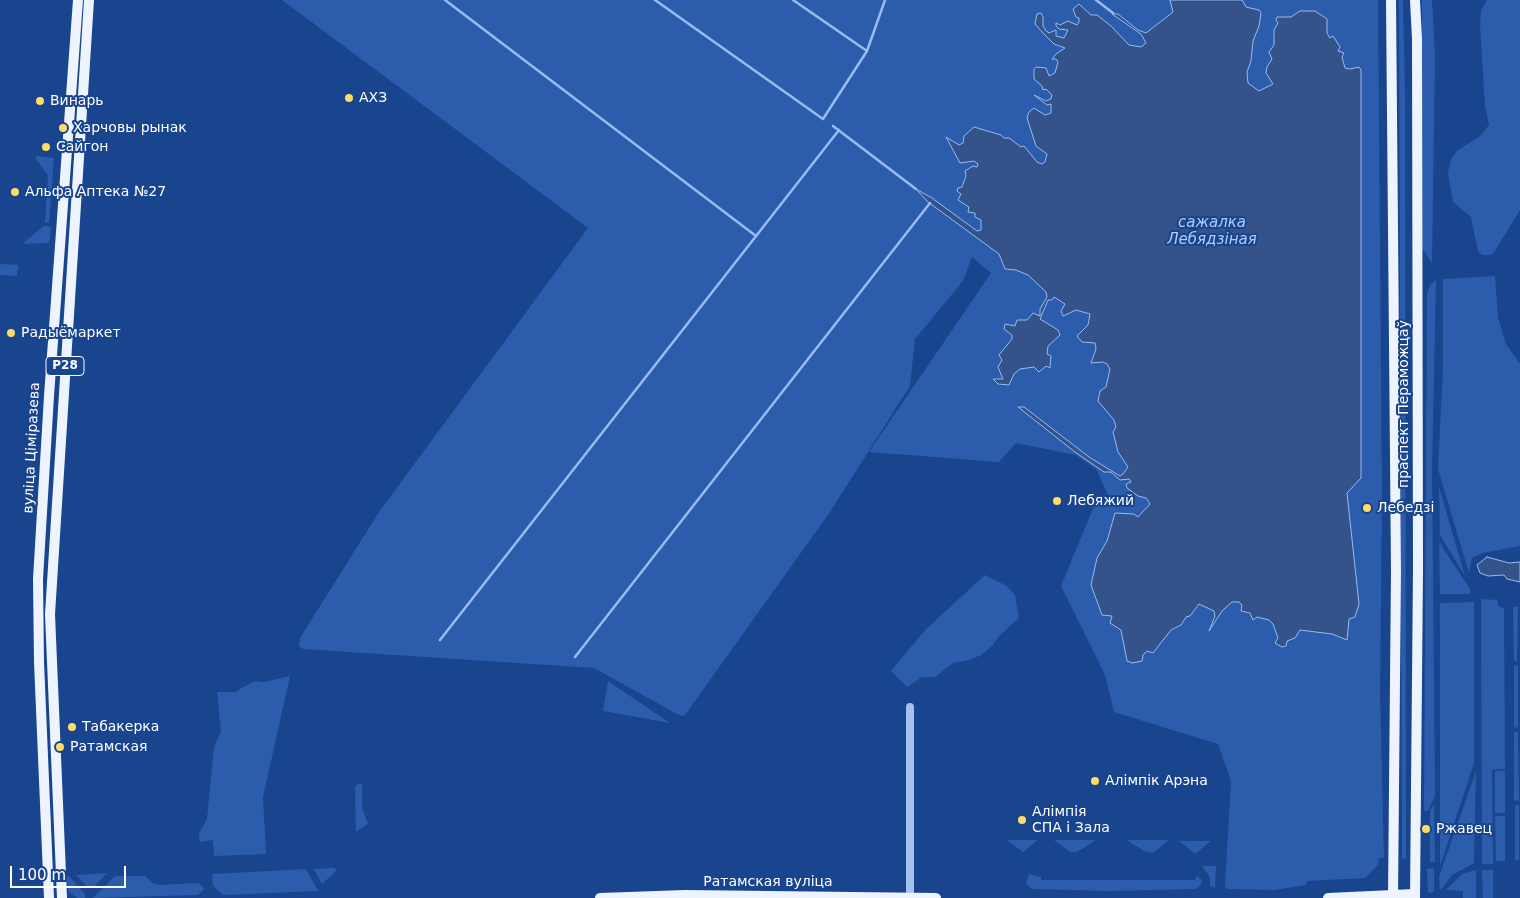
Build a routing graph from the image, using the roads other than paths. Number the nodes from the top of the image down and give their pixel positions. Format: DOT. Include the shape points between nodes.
graph roads {
  1 [pos="78,0"];
  2 [pos="89,0"];
  3 [pos="1391,0"];
  4 [pos="1415,0"];
  5 [pos="910,707"];
  6 [pos="1393,896"];
  7 [pos="1415,896"];
  8 [pos="49,898"];
  9 [pos="62,898"];
  10 [pos="600,898"];
  11 [pos="910,898"];
  12 [pos="936,898"];
  13 [pos="1328,898"];
  1 -- 8 [label="main road, вуліца Ціміразева / Р28" via="38,579"];
  2 -- 9 [label="main road, вуліца Ціміразева / Р28" via="50,614"];
  3 -- 6 [label="main road, праспект Пераможцаў" via="1396,561"];
  4 -- 7 [label="main road, праспект Пераможцаў" via="1418,558"];
  5 -- 11 [label="street"];
  6 -- 7 [label="main road"];
  6 -- 13 [label="main road"];
  10 -- 11 [label="main road, Ратамская вуліца" via="685,895"];
  11 -- 12 [label="main road, Ратамская вуліца"];
}
